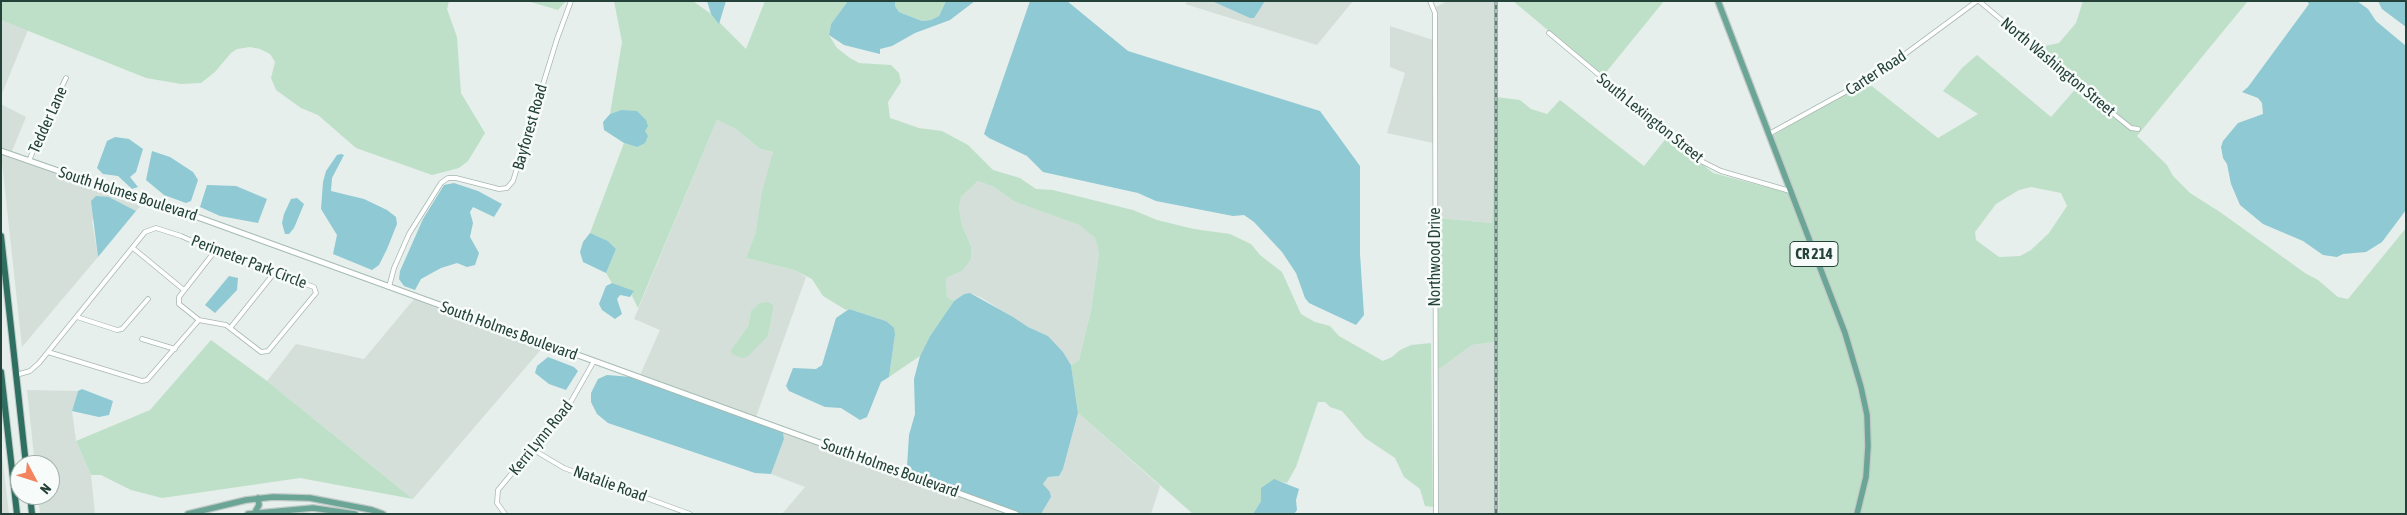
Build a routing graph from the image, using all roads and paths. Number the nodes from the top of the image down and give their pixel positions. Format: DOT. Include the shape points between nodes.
graph roads {
  1 [pos="571,1"];
  2 [pos="1430,1"];
  3 [pos="1718,1"];
  4 [pos="1978,1"];
  5 [pos="1548,33"];
  6 [pos="66,78"];
  7 [pos="2138,129"];
  8 [pos="1769,134"];
  9 [pos="1,151"];
  10 [pos="30,161"];
  11 [pos="1790,191"];
  12 [pos="1,236"];
  13 [pos="133,248"];
  14 [pos="215,251"];
  15 [pos="2,256"];
  16 [pos="1,268"];
  17 [pos="274,272"];
  18 [pos="6,285"];
  19 [pos="389,287"];
  20 [pos="184,290"];
  21 [pos="148,299"];
  22 [pos="77,317"];
  23 [pos="199,320"];
  24 [pos="231,327"];
  25 [pos="142,339"];
  26 [pos="175,349"];
  27 [pos="48,352"];
  28 [pos="594,361"];
  29 [pos="1,372"];
  30 [pos="16,375"];
  31 [pos="2,390"];
  32 [pos="532,449"];
  33 [pos="25,455"];
  34 [pos="258,498"];
  35 [pos="255,513"];
  36 [pos="17,514"];
  37 [pos="188,514"];
  38 [pos="248,514"];
  39 [pos="355,514"];
  40 [pos="383,514"];
  41 [pos="506,514"];
  42 [pos="690,514"];
  43 [pos="1016,514"];
  44 [pos="1436,514"];
  45 [pos="1857,514"];
  1 -- 19 [label="street, Bayforest Road" via="513,181 507,188 499,189 456,178 440,182 409,234"];
  2 -- 44 [label="street, Northwood Drive" via="1435,13"];
  3 -- 8 [label="main road, CR 214"];
  4 -- 7 [label="street, North Washington Street" via="2131,128"];
  4 -- 8 [label="street, Carter Road" via="1878,74"];
  5 -- 11 [label="street, South Lexington Street" via="1703,162 1721,171"];
  6 -- 10 [label="street, Tedder Lane"];
  8 -- 11 [label="main road, CR 214"];
  9 -- 10 [label="main road, South Holmes Boulevard"];
  10 -- 19 [label="main road, South Holmes Boulevard" via="145,198"];
  11 -- 45 [label="main road, CR 214" via="1851,351 1866,405 1868,456"];
  12 -- 15 [label="highway"];
  13 -- 14 [label="street, Perimeter Park Circle" via="145,232 156,228"];
  13 -- 20 [label="street"];
  13 -- 22 [label="street, Perimeter Park Circle"];
  14 -- 17 [label="street, Perimeter Park Circle"];
  14 -- 20 [label="street"];
  15 -- 18 [label="highway"];
  16 -- 18 [label="highway"];
  17 -- 24 [label="street"];
  17 -- 24 [label="street, Perimeter Park Circle" via="314,286 316,293 268,351 261,352"];
  18 -- 30 [label="highway"];
  19 -- 28 [label="main road, South Holmes Boulevard"];
  20 -- 23 [label="street" via="179,304"];
  21 -- 22 [label="street" via="122,329"];
  22 -- 27 [label="street, Perimeter Park Circle"];
  23 -- 24 [label="street, Perimeter Park Circle"];
  23 -- 26 [label="street"];
  25 -- 26 [label="street"];
  26 -- 27 [label="street" via="151,378 142,381"];
  27 -- 30 [label="street, Perimeter Park Circle" via="33,369"];
  28 -- 32 [label="street, Kerri Lynn Road" via="569,405"];
  28 -- 43 [label="main road, South Holmes Boulevard"];
  29 -- 31 [label="highway"];
  30 -- 33 [label="highway"];
  31 -- 36 [label="highway"];
  32 -- 41 [label="street, Kerri Lynn Road" via="498,490 497,503"];
  32 -- 42 [label="street, Natalie Road" via="564,468"];
  34 -- 35 [label="main road" via="260,505"];
  34 -- 37 [label="main road"];
  34 -- 40 [label="main road" via="310,498"];
  35 -- 38 [label="main road"];
  35 -- 39 [label="main road" via="313,508"];
}
